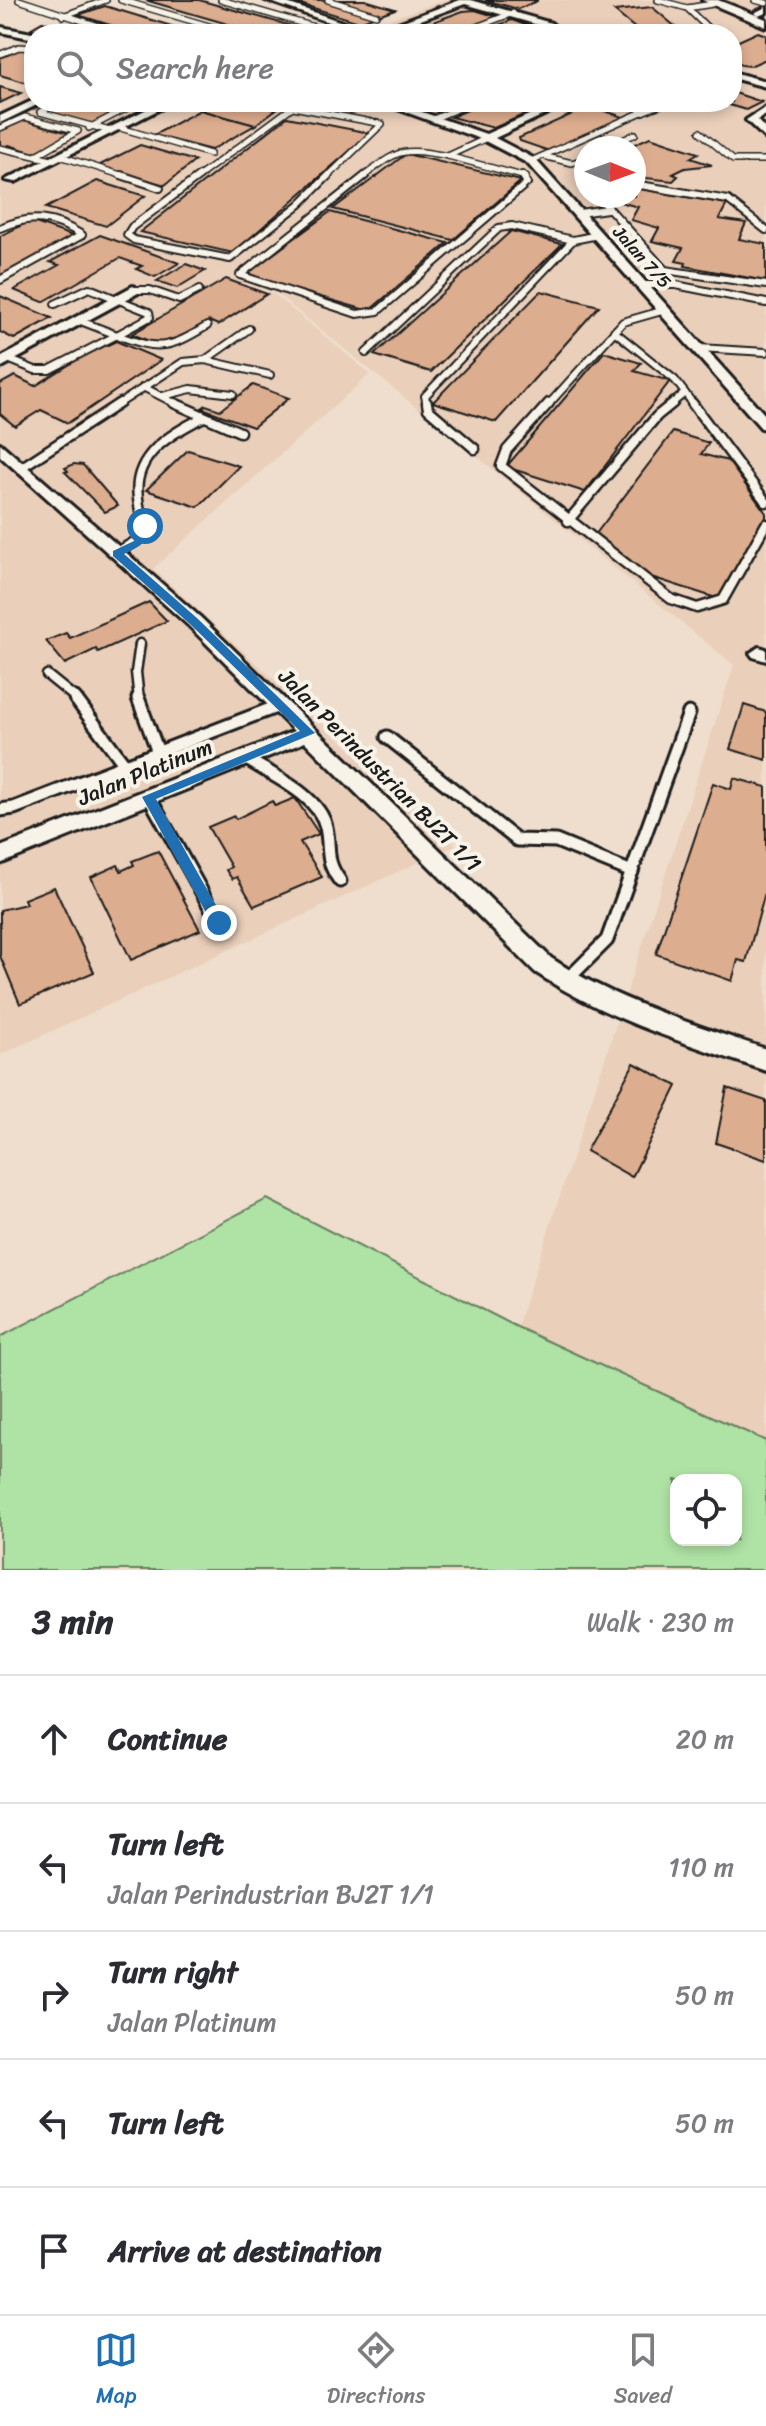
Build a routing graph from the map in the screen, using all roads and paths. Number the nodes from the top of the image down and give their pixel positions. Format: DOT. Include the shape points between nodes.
graph roads {
  1 [pos="19,0"];
  2 [pos="106,0"];
  3 [pos="121,0"];
  4 [pos="221,0"];
  5 [pos="269,0"];
  6 [pos="328,0"];
  7 [pos="658,0"];
  8 [pos="755,0"];
  9 [pos="713,1"];
  10 [pos="687,8"];
  11 [pos="513,13"];
  12 [pos="764,13"];
  13 [pos="376,15"];
  14 [pos="63,16"];
  15 [pos="90,24"];
  16 [pos="202,24"];
  17 [pos="304,24"];
  18 [pos="343,24"];
  19 [pos="400,24"];
  20 [pos="484,24"];
  21 [pos="536,24"];
  22 [pos="704,24"];
  23 [pos="1,30"];
  24 [pos="24,34"];
  25 [pos="24,47"];
  26 [pos="1,54"];
  27 [pos="742,78"];
  28 [pos="766,84"];
  29 [pos="24,108"];
  30 [pos="766,110"];
  31 [pos="40,112"];
  32 [pos="120,112"];
  33 [pos="149,112"];
  34 [pos="285,112"];
  35 [pos="330,112"];
  36 [pos="412,112"];
  37 [pos="450,112"];
  38 [pos="544,112"];
  39 [pos="642,112"];
  40 [pos="3,117"];
  41 [pos="433,119"];
  42 [pos="0,128"];
  43 [pos="89,128"];
  44 [pos="114,129"];
  45 [pos="700,132"];
  46 [pos="635,134"];
  47 [pos="631,136"];
  48 [pos="766,136"];
  49 [pos="487,138"];
  50 [pos="0,148"];
  51 [pos="210,154"];
  52 [pos="37,155"];
  53 [pos="448,156"];
  54 [pos="547,157"];
  55 [pos="56,158"];
  56 [pos="766,160"];
  57 [pos="531,161"];
  58 [pos="574,162"];
  59 [pos="11,180"];
  60 [pos="646,186"];
  61 [pos="160,188"];
  62 [pos="607,209"];
  63 [pos="579,213"];
  64 [pos="0,228"];
  65 [pos="766,230"];
  66 [pos="598,235"];
  67 [pos="573,240"];
  68 [pos="0,280"];
  69 [pos="643,285"];
  70 [pos="766,285"];
  71 [pos="133,290"];
  72 [pos="199,290"];
  73 [pos="117,299"];
  74 [pos="766,303"];
  75 [pos="55,304"];
  76 [pos="665,310"];
  77 [pos="78,320"];
  78 [pos="207,326"];
  79 [pos="249,329"];
  80 [pos="614,331"];
  81 [pos="117,335"];
  82 [pos="699,348"];
  83 [pos="766,352"];
  84 [pos="366,353"];
  85 [pos="205,360"];
  86 [pos="4,361"];
  87 [pos="270,375"];
  88 [pos="143,387"];
  89 [pos="685,393"];
  90 [pos="233,394"];
  91 [pos="163,396"];
  92 [pos="202,418"];
  93 [pos="766,425"];
  94 [pos="240,432"];
  95 [pos="475,449"];
  96 [pos="7,457"];
  97 [pos="766,502"];
  98 [pos="568,521"];
  99 [pos="766,524"];
  100 [pos="116,553"];
  101 [pos="140,644"];
  102 [pos="47,675"];
  103 [pos="281,705"];
  104 [pos="689,713"];
  105 [pos="309,733"];
  106 [pos="387,737"];
  107 [pos="158,752"];
  108 [pos="245,758"];
  109 [pos="125,765"];
  110 [pos="149,797"];
  111 [pos="0,810"];
  112 [pos="0,856"];
  113 [pos="632,872"];
  114 [pos="340,881"];
  115 [pos="219,923"];
  116 [pos="565,982"];
  117 [pos="766,1060"];
  1 -- 14 [label="lane"];
  2 -- 14 [label="lane"];
  3 -- 16 [label="lane"];
  4 -- 17 [label="lane"];
  5 -- 18 [label="street"];
  6 -- 13 [label="lane"];
  7 -- 10 [label="lane"];
  8 -- 12 [label="lane"];
  9 -- 10 [label="lane"];
  9 -- 12 [label="street"];
  10 -- 22 [label="lane"];
  11 -- 19 [label="street" via="465,1"];
  11 -- 20 [label="lane"];
  11 -- 21 [label="street"];
  14 -- 15 [label="lane"];
  23 -- 24 [label="street"];
  25 -- 26 [label="lane"];
  27 -- 28 [label="street"];
  29 -- 40 [label="street"];
  30 -- 48 [label="street" via="751,120"];
  31 -- 43 [label="lane"];
  32 -- 43 [label="lane"];
  33 -- 44 [label="street"];
  34 -- 35 [label="lane" via="127,235 230,259 300,204 382,124"];
  36 -- 41 [label="street, Jalan 7/5"];
  37 -- 41 [label="lane"];
  38 -- 49 [label="street"];
  39 -- 54 [label="lane"];
  41 -- 49 [label="street, Jalan 7/5"];
  42 -- 52 [label="lane" via="25,117 78,131"];
  43 -- 44 [label="lane"];
  44 -- 51 [label="lane"];
  44 -- 55 [label="street"];
  45 -- 56 [label="lane" via="733,160"];
  46 -- 47 [label="lane"];
  49 -- 53 [label="lane"];
  49 -- 57 [label="street, Jalan 7/5"];
  50 -- 52 [label="lane"];
  52 -- 55 [label="lane"];
  53 -- 53 [label="lane" via="520,174 527,183 378,311 357,314 240,275 394,153 414,150"];
  54 -- 57 [label="lane"];
  54 -- 58 [label="lane"];
  55 -- 59 [label="street"];
  55 -- 61 [label="lane"];
  57 -- 63 [label="street, Jalan 7/5"];
  60 -- 65 [label="lane" via="728,200"];
  62 -- 63 [label="lane"];
  62 -- 70 [label="lane" via="665,270"];
  63 -- 66 [label="street, Jalan 7/5"];
  64 -- 68 [label="lane" via="40,215 82,235"];
  66 -- 67 [label="lane"];
  66 -- 69 [label="street, Jalan 7/5"];
  67 -- 84 [label="lane" via="512,226 499,228"];
  67 -- 95 [label="lane" via="425,396 428,409"];
  69 -- 74 [label="lane" via="676,285"];
  69 -- 76 [label="street, Jalan 7/5"];
  71 -- 72 [label="lane" via="179,300"];
  71 -- 73 [label="street"];
  73 -- 75 [label="lane" via="89,288"];
  73 -- 77 [label="street"];
  73 -- 81 [label="lane" via="151,314"];
  76 -- 80 [label="lane" via="623,322"];
  76 -- 82 [label="street, Jalan 7/5"];
  77 -- 81 [label="lane"];
  77 -- 86 [label="street"];
  78 -- 81 [label="lane" via="161,350"];
  79 -- 85 [label="lane"];
  80 -- 89 [label="lane"];
  80 -- 98 [label="lane" via="501,458 505,471"];
  81 -- 86 [label="lane" via="49,370"];
  82 -- 83 [label="lane"];
  82 -- 93 [label="street, Jalan 7/5"];
  85 -- 87 [label="lane"];
  85 -- 88 [label="lane" via="175,365"];
  88 -- 91 [label="lane"];
  88 -- 96 [label="lane"];
  89 -- 97 [label="lane"];
  89 -- 98 [label="lane" via="657,416"];
  90 -- 91 [label="lane" via="191,389"];
  91 -- 92 [label="lane"];
  92 -- 94 [label="lane"];
  92 -- 100 [label="lane" via="145,457 137,496 144,536"];
  96 -- 100 [label="street, Jalan Perindustrian BJ2T 1/1"];
  98 -- 99 [label="lane" via="655,589 698,609 723,600"];
  100 -- 103 [label="street, Jalan Perindustrian BJ2T 1/1"];
  101 -- 107 [label="lane" via="133,678"];
  102 -- 109 [label="lane" via="82,703"];
  103 -- 105 [label="street, Jalan Perindustrian BJ2T 1/1"];
  103 -- 107 [label="lane"];
  104 -- 113 [label="lane"];
  105 -- 108 [label="street, Jalan Platinum"];
  105 -- 116 [label="street, Jalan Perindustrian BJ2T 1/1"];
  106 -- 113 [label="lane" via="517,840 556,841"];
  107 -- 109 [label="lane"];
  108 -- 110 [label="street, Jalan Platinum"];
  108 -- 114 [label="lane" via="318,807 326,827 328,864"];
  109 -- 111 [label="lane"];
  110 -- 112 [label="street, Jalan Platinum"];
  110 -- 115 [label="lane"];
  113 -- 116 [label="lane" via="607,940"];
  116 -- 117 [label="street, Jalan Perindustrian BJ2T 1/1"];
}
